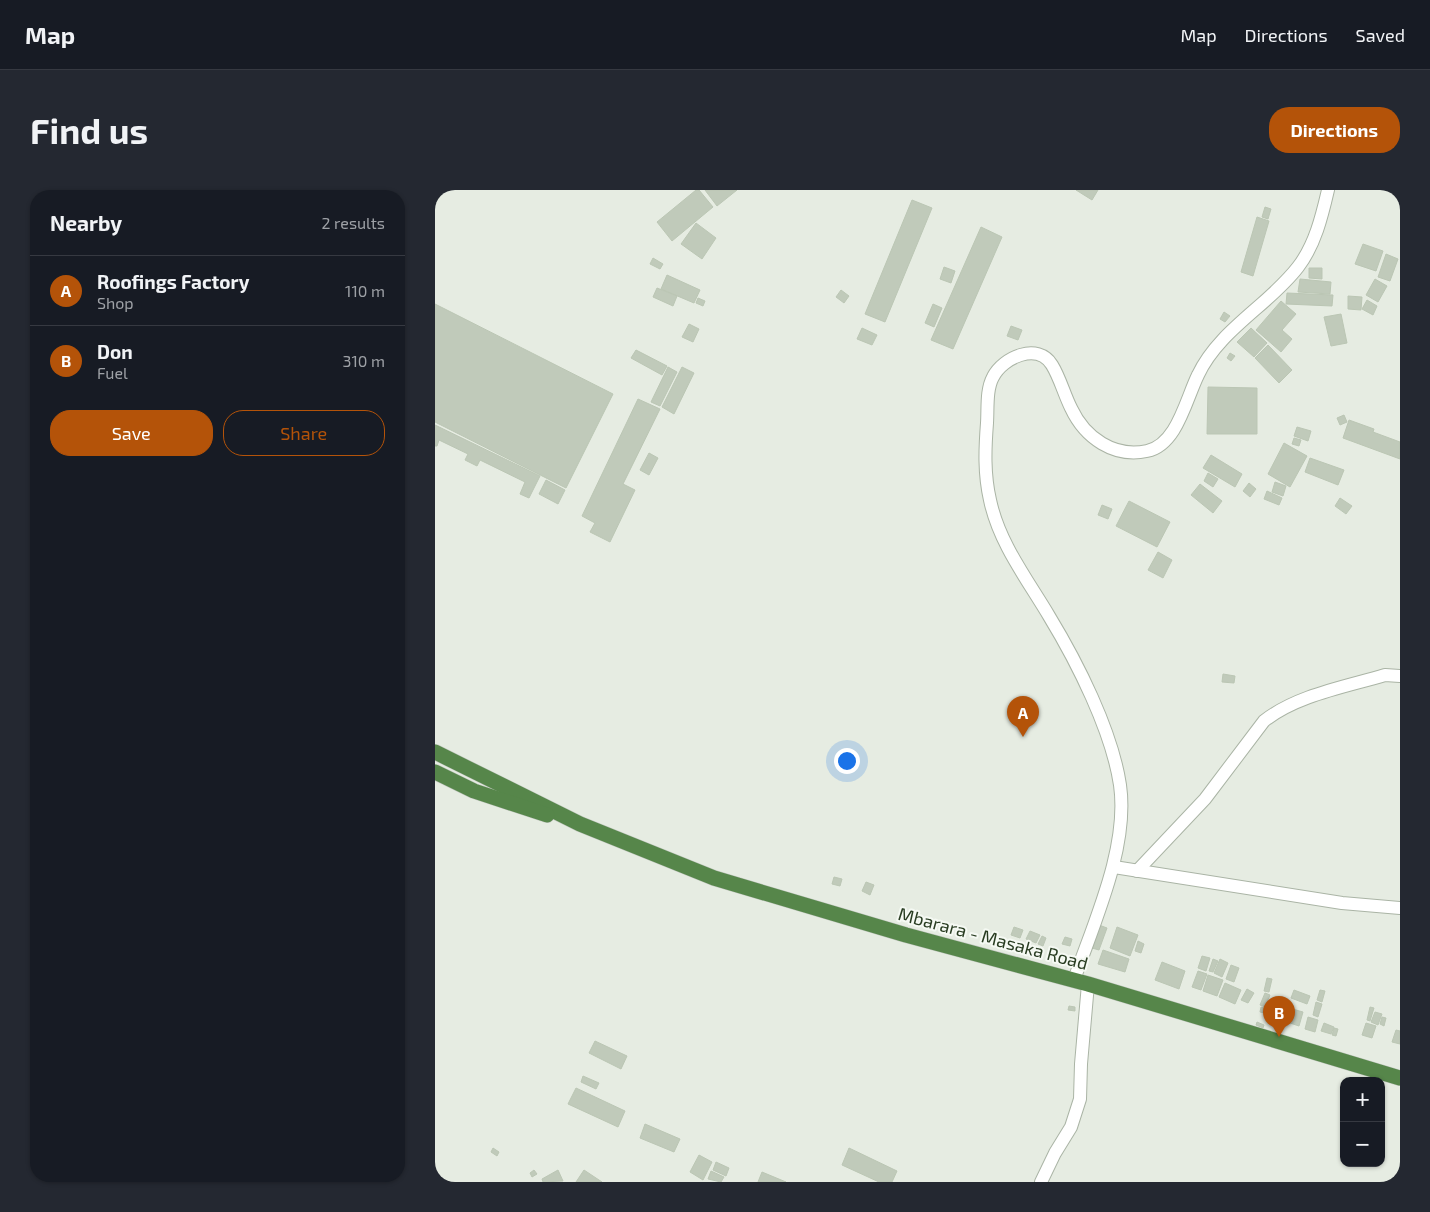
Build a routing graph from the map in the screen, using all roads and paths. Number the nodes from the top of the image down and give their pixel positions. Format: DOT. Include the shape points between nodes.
graph roads {
  1 [pos="1328,190"];
  2 [pos="1400,676"];
  3 [pos="435,752"];
  4 [pos="435,772"];
  5 [pos="580,824"];
  6 [pos="1114,867"];
  7 [pos="1137,871"];
  8 [pos="1400,908"];
  9 [pos="1081,982"];
  10 [pos="1400,1078"];
  11 [pos="1041,1182"];
  1 -- 6 [label="street" via="1308,253 1299,266 1208,357 1174,430 1160,446 1128,452 1098,442 1072,411 1052,365 1035,353 1023,354 994,375 989,392 984,465 990,503 1011,555 1051,618 1105,730 1120,784 1121,806"];
  2 -- 7 [label="street" via="1385,675 1276,712 1264,721 1205,799"];
  3 -- 5 [label="highway, Mbarara - Masaka Road"];
  4 -- 5 [label="highway, Mbarara - Masaka Road" via="473,791"];
  5 -- 9 [label="highway, Mbarara - Masaka Road" via="714,878"];
  6 -- 7 [label="street"];
  6 -- 9 [label="street"];
  7 -- 8 [label="street" via="1342,903"];
  9 -- 10 [label="highway, Mbarara - Masaka Road"];
  9 -- 11 [label="street" via="1080,1099 1071,1127"];
}
